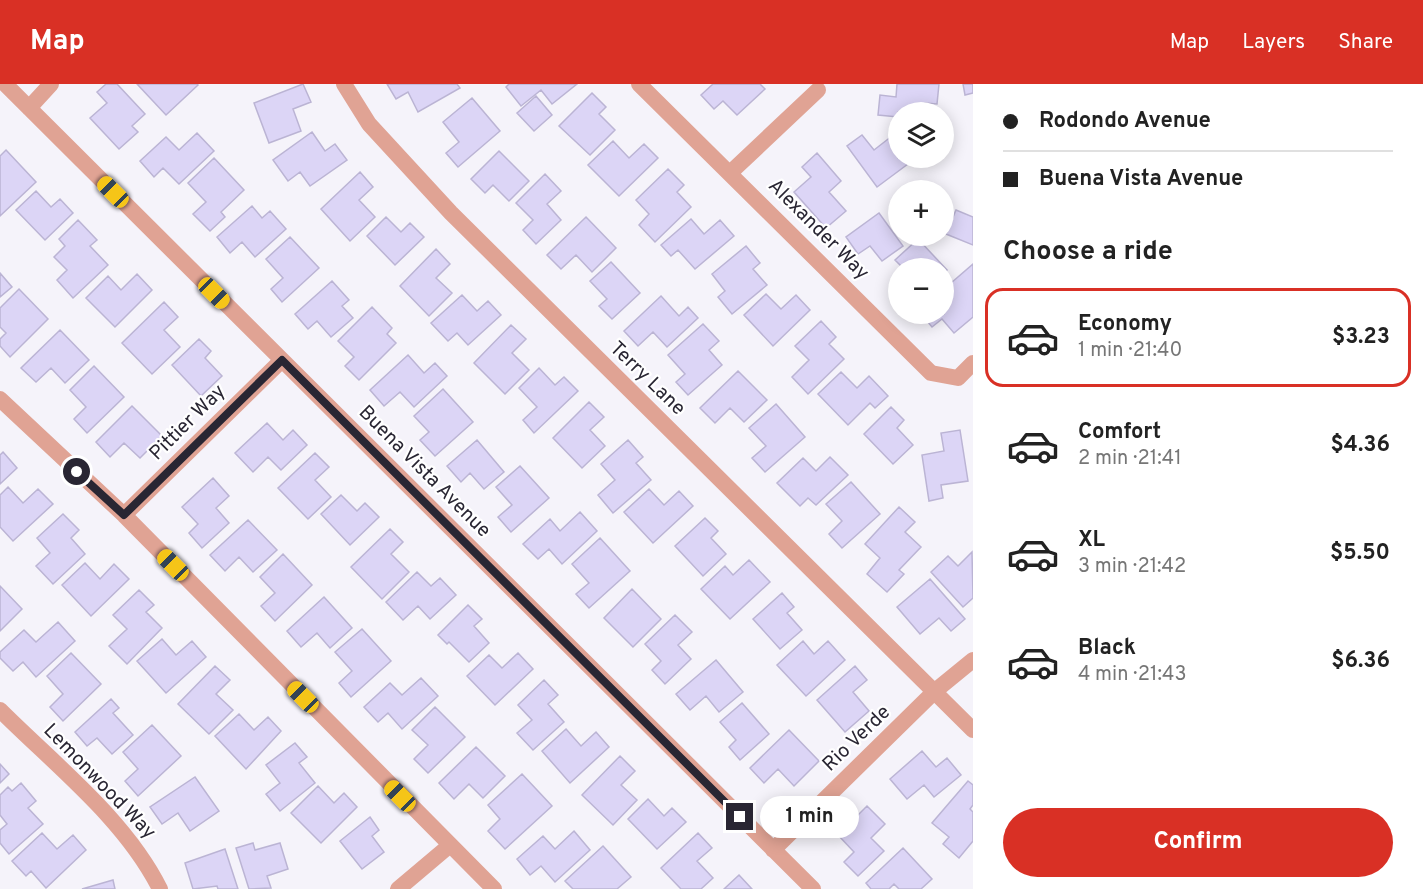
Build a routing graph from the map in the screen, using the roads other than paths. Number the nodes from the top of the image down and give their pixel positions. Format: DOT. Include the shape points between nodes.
graph roads {
  1 [pos="5,84"];
  2 [pos="51,84"];
  3 [pos="344,84"];
  4 [pos="639,84"];
  5 [pos="818,90"];
  6 [pos="29,108"];
  7 [pos="731,172"];
  8 [pos="282,360"];
  9 [pos="973,363"];
  10 [pos="0,399"];
  11 [pos="124,515"];
  12 [pos="973,660"];
  13 [pos="935,691"];
  14 [pos="0,710"];
  15 [pos="973,730"];
  16 [pos="449,846"];
  17 [pos="773,850"];
  18 [pos="160,889"];
  19 [pos="398,889"];
  20 [pos="494,889"];
  21 [pos="813,889"];
  1 -- 6 [label="street, Buena Vista Avenue"];
  2 -- 6 [label="street"];
  3 -- 13 [label="street, Terry Lane" via="369,124 451,213"];
  4 -- 7 [label="street, Alexander Way"];
  5 -- 7 [label="street"];
  6 -- 8 [label="street, Buena Vista Avenue"];
  7 -- 9 [label="street, Alexander Way" via="931,373 958,378"];
  8 -- 11 [label="street, Pittier Way"];
  8 -- 17 [label="street, Buena Vista Avenue"];
  10 -- 11 [label="street"];
  11 -- 16 [label="street"];
  12 -- 13 [label="street, Rio Verde"];
  13 -- 15 [label="street, Terry Lane"];
  13 -- 17 [label="street, Rio Verde"];
  14 -- 18 [label="street, Lemonwood Way" via="124,833 146,861"];
  16 -- 19 [label="street"];
  16 -- 20 [label="street"];
  17 -- 21 [label="street, Buena Vista Avenue"];
}
